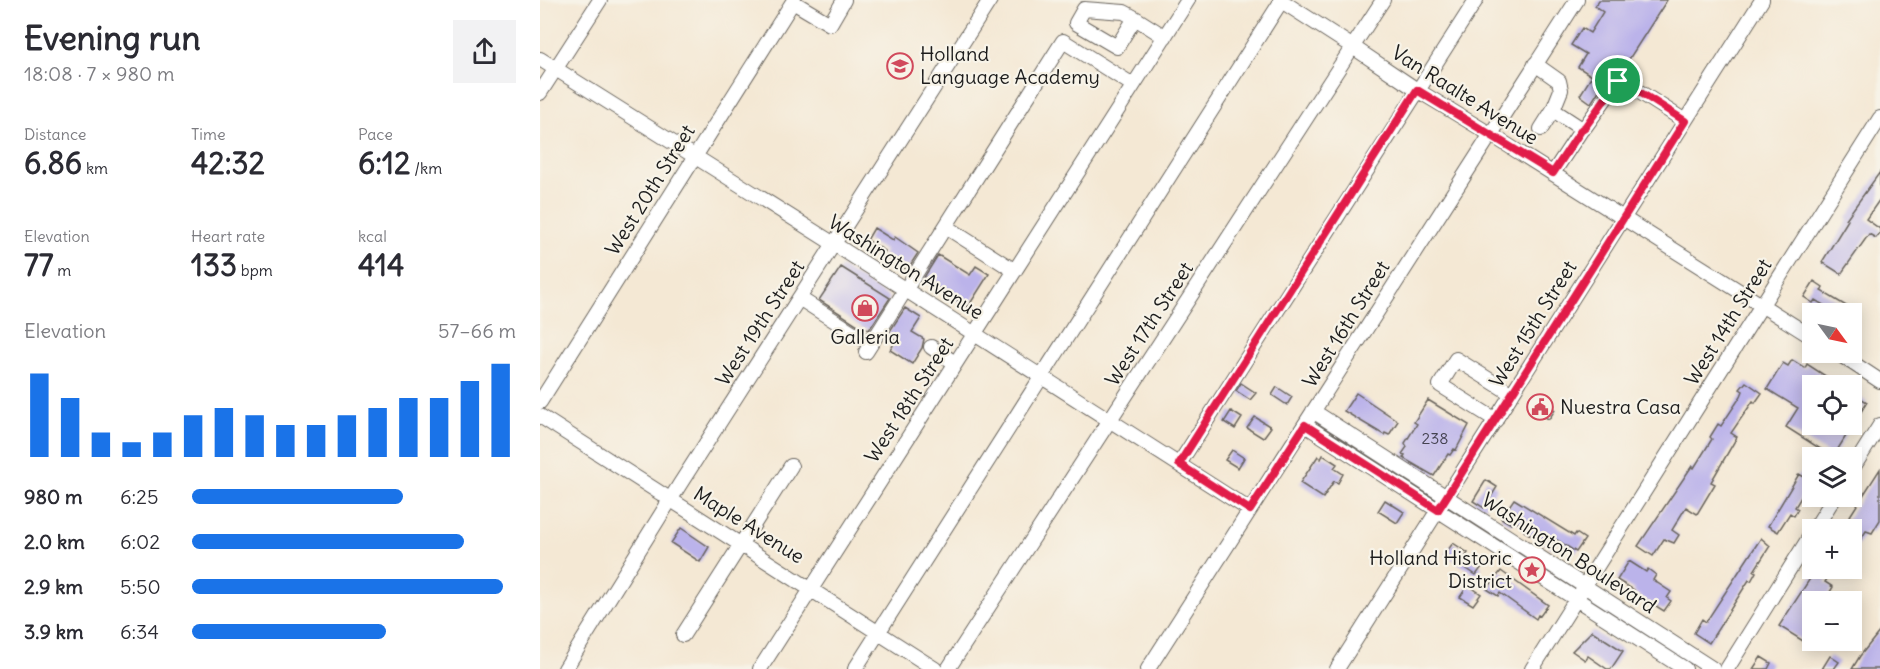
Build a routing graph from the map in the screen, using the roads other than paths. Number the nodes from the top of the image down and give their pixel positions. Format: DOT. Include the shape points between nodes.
graph roads {
  1 [pos="600,0"];
  2 [pos="844,0"];
  3 [pos="990,0"];
  4 [pos="1188,0"];
  5 [pos="1281,0"];
  6 [pos="1383,0"];
  7 [pos="1476,0"];
  8 [pos="1577,0"];
  9 [pos="1762,0"];
  10 [pos="794,1"];
  11 [pos="1135,18"];
  12 [pos="1076,23"];
  13 [pos="1165,37"];
  14 [pos="1064,41"];
  15 [pos="1353,46"];
  16 [pos="540,59"];
  17 [pos="1535,64"];
  18 [pos="555,69"];
  19 [pos="1133,85"];
  20 [pos="1417,90"];
  21 [pos="540,93"];
  22 [pos="1553,110"];
  23 [pos="1880,118"];
  24 [pos="1685,121"];
  25 [pos="1541,129"];
  26 [pos="1582,129"];
  27 [pos="1490,134"];
  28 [pos="694,157"];
  29 [pos="1553,173"];
  30 [pos="1623,218"];
  31 [pos="946,227"];
  32 [pos="834,243"];
  33 [pos="1015,270"];
  34 [pos="905,290"];
  35 [pos="799,298"];
  36 [pos="1762,305"];
  37 [pos="1802,331"];
  38 [pos="974,333"];
  39 [pos="931,347"];
  40 [pos="955,363"];
  41 [pos="1853,363"];
  42 [pos="1042,376"];
  43 [pos="1880,381"];
  44 [pos="1512,394"];
  45 [pos="540,402"];
  46 [pos="1313,411"];
  47 [pos="540,416"];
  48 [pos="1110,419"];
  49 [pos="1496,420"];
  50 [pos="1305,425"];
  51 [pos="1880,425"];
  52 [pos="1862,454"];
  53 [pos="1179,464"];
  54 [pos="791,466"];
  55 [pos="1446,497"];
  56 [pos="670,499"];
  57 [pos="1250,510"];
  58 [pos="1438,510"];
  59 [pos="741,544"];
  60 [pos="1802,549"];
  61 [pos="1584,586"];
  62 [pos="812,588"];
  63 [pos="1576,599"];
  64 [pos="879,632"];
  65 [pos="683,634"];
  66 [pos="565,669"];
  67 [pos="760,669"];
  68 [pos="855,669"];
  69 [pos="935,669"];
  70 [pos="948,669"];
  71 [pos="1148,669"];
  72 [pos="1337,669"];
  73 [pos="1532,669"];
  74 [pos="1685,669"];
  75 [pos="1713,669"];
  76 [pos="1727,669"];
  1 -- 18 [label="street"];
  2 -- 10 [label="street" via="830,24"];
  3 -- 32 [label="street, West 19th Street"];
  4 -- 13 [label="street, West 18th Street"];
  5 -- 15 [label="street, Van Raalte Avenue"];
  5 -- 42 [label="street"];
  6 -- 15 [label="street, West 17th Street"];
  7 -- 20 [label="street"];
  8 -- 17 [label="street, West 16th Street"];
  9 -- 24 [label="street, West 15th Street"];
  10 -- 28 [label="street, West 20th Street"];
  11 -- 12 [label="street" via="1124,12 1084,9"];
  11 -- 12 [label="street" via="1117,47"];
  11 -- 13 [label="street"];
  12 -- 14 [label="street"];
  13 -- 19 [label="street, West 18th Street"];
  14 -- 19 [label="street"];
  14 -- 31 [label="street"];
  15 -- 20 [label="street, Van Raalte Avenue"];
  15 -- 48 [label="street, West 17th Street"];
  16 -- 18 [label="street, Washington Avenue"];
  17 -- 22 [label="street" via="1559,81 1561,90"];
  17 -- 27 [label="street, West 16th Street"];
  18 -- 21 [label="street"];
  18 -- 28 [label="street, Washington Avenue"];
  19 -- 33 [label="street, West 18th Street"];
  20 -- 27 [label="street, Van Raalte Avenue"];
  20 -- 53 [label="street"];
  22 -- 25 [label="street"];
  22 -- 26 [label="street"];
  23 -- 36 [label="street, West 14th Street"];
  24 -- 26 [label="street" via="1618,81"];
  24 -- 30 [label="street, West 15th Street"];
  26 -- 29 [label="street"];
  27 -- 29 [label="street, Van Raalte Avenue"];
  27 -- 46 [label="street, West 16th Street"];
  28 -- 32 [label="street, Washington Avenue"];
  28 -- 45 [label="street, West 20th Street"];
  29 -- 30 [label="street, Van Raalte Avenue"];
  30 -- 36 [label="street, Van Raalte Avenue"];
  30 -- 44 [label="street, West 15th Street"];
  31 -- 33 [label="street"];
  31 -- 34 [label="street"];
  32 -- 34 [label="street, Washington Avenue"];
  32 -- 35 [label="street, West 19th Street"];
  33 -- 38 [label="street, West 18th Street"];
  34 -- 35 [label="street" via="868,348"];
  34 -- 38 [label="street, Washington Avenue"];
  35 -- 56 [label="street, West 19th Street"];
  36 -- 37 [label="street, Van Raalte Avenue"];
  36 -- 61 [label="street, West 14th Street"];
  38 -- 40 [label="street, West 18th Street"];
  38 -- 42 [label="street, Washington Avenue"];
  39 -- 40 [label="street"];
  40 -- 62 [label="street, West 18th Street"];
  41 -- 43 [label="street"];
  42 -- 48 [label="street, Washington Avenue"];
  42 -- 64 [label="street"];
  44 -- 49 [label="street, West 15th Street"];
  44 -- 49 [label="street" via="1456,359 1440,385"];
  46 -- 50 [label="street, West 16th Street"];
  46 -- 55 [label="street, Washington Boulevard"];
  47 -- 56 [label="street, Maple Avenue"];
  48 -- 53 [label="street, Washington Avenue"];
  48 -- 70 [label="street, West 17th Street"];
  49 -- 55 [label="street, West 15th Street"];
  50 -- 57 [label="street, West 16th Street"];
  50 -- 58 [label="street, Washington Boulevard"];
  51 -- 52 [label="street"];
  53 -- 57 [label="street, Washington Avenue"];
  54 -- 59 [label="street"];
  55 -- 58 [label="street, West 15th Street"];
  55 -- 61 [label="street, Washington Boulevard"];
  56 -- 59 [label="street, Maple Avenue"];
  56 -- 66 [label="street, West 19th Street"];
  57 -- 71 [label="street, West 16th Street"];
  58 -- 63 [label="street, Washington Boulevard"];
  58 -- 72 [label="street, West 15th Street"];
  59 -- 62 [label="street, Maple Avenue"];
  59 -- 65 [label="street"];
  60 -- 76 [label="street"];
  61 -- 63 [label="street, West 14th Street"];
  61 -- 75 [label="street, Washington Boulevard"];
  62 -- 64 [label="street, Maple Avenue"];
  62 -- 67 [label="street, West 18th Street"];
  63 -- 73 [label="street, West 14th Street"];
  63 -- 74 [label="street, Washington Boulevard"];
  64 -- 68 [label="street"];
  64 -- 69 [label="street, Maple Avenue"];
}
